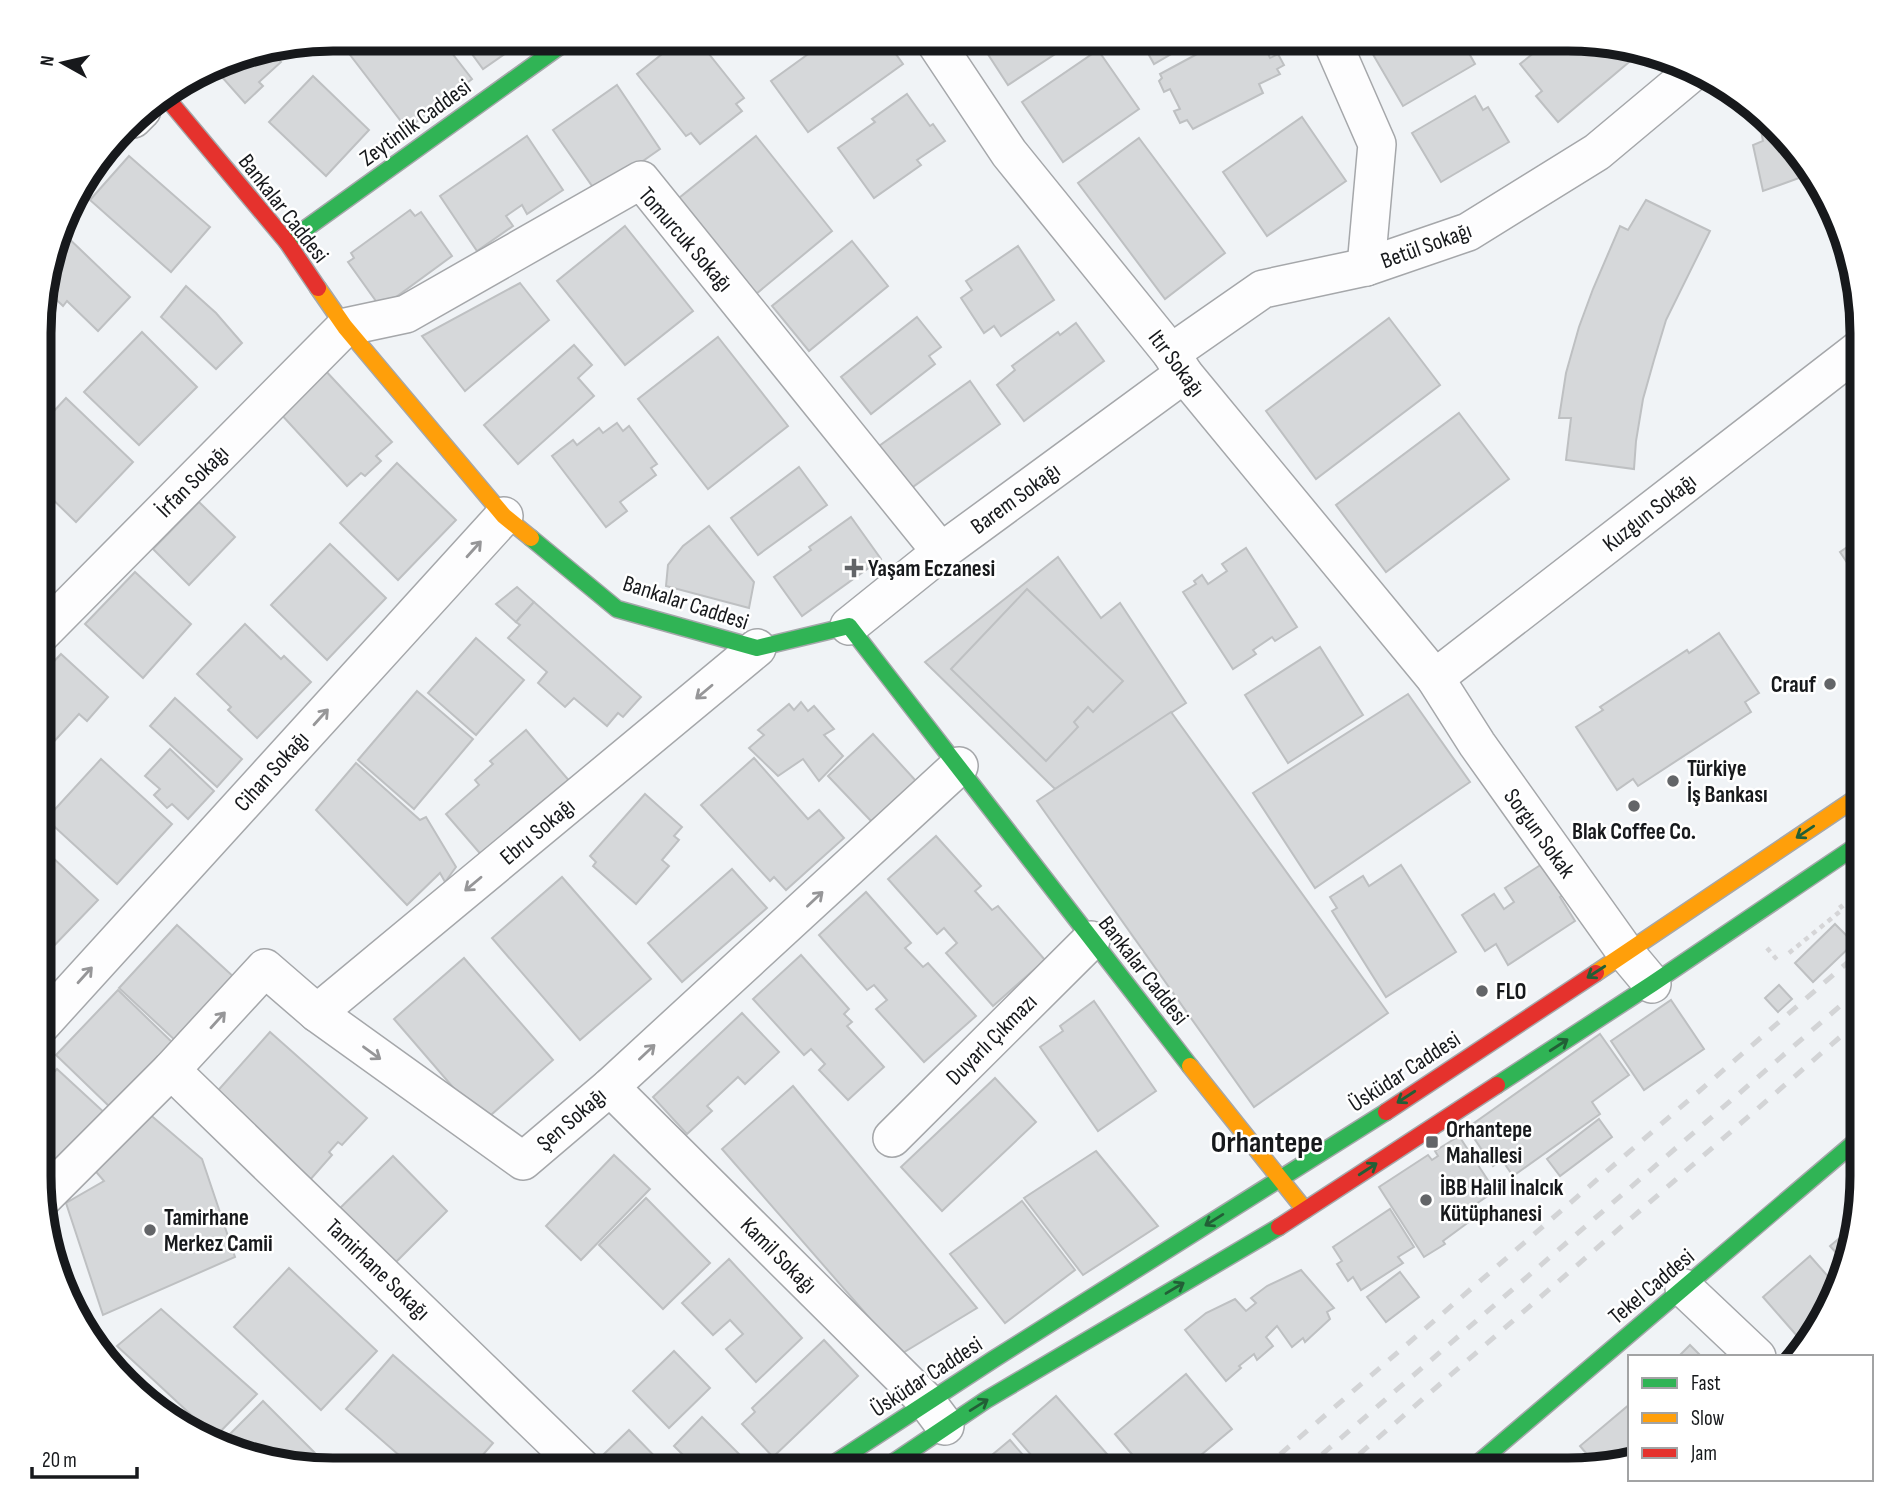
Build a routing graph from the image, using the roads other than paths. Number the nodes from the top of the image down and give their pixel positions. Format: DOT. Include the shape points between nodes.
graph roads {
  1 [pos="553,51"];
  2 [pos="941,51"];
  3 [pos="1336,51"];
  4 [pos="1684,76"];
  5 [pos="170,103"];
  6 [pos="287,242"];
  7 [pos="1366,267"];
  8 [pos="345,327"];
  9 [pos="1850,357"];
  10 [pos="1177,364"];
  11 [pos="504,516"];
  12 [pos="941,552"];
  13 [pos="51,624"];
  14 [pos="849,626"];
  15 [pos="757,648"];
  16 [pos="1435,678"];
  17 [pos="959,766"];
  18 [pos="1850,802"];
  19 [pos="1850,850"];
  20 [pos="1091,940"];
  21 [pos="1626,953"];
  22 [pos="1652,984"];
  23 [pos="51,1009"];
  24 [pos="317,1013"];
  25 [pos="172,1070"];
  26 [pos="610,1087"];
  27 [pos="892,1138"];
  28 [pos="1850,1146"];
  29 [pos="1280,1179"];
  30 [pos="51,1190"];
  31 [pos="1305,1210"];
  32 [pos="1684,1288"];
  33 [pos="1756,1355"];
  34 [pos="936,1414"];
  35 [pos="572,1458"];
  36 [pos="848,1458"];
  37 [pos="894,1458"];
  38 [pos="1485,1458"];
  1 -- 6 [label="street, Zeytinlik Caddesi"];
  2 -- 10 [label="street, Itır Sokağı" via="1009,153"];
  3 -- 7 [label="street" via="1377,144"];
  4 -- 7 [label="street, Betül Sokağı" via="1597,152 1468,232"];
  5 -- 6 [label="street, Bankalar Caddesi"];
  6 -- 8 [label="street, Bankalar Caddesi"];
  7 -- 10 [label="street, Betül Sokağı" via="1263,289"];
  8 -- 11 [label="street, Bankalar Caddesi"];
  8 -- 12 [label="street, Tomurcuk Sokağı" via="406,314 641,180"];
  8 -- 13 [label="street, İrfan Sokağı"];
  9 -- 16 [label="street, Kuzgun Sokağı"];
  10 -- 12 [label="street, Barem Sokağı"];
  10 -- 16 [label="street, Itır Sokağı"];
  11 -- 15 [label="street, Bankalar Caddesi" via="617,609"];
  23 -- 11 [label="street, Cihan Sokağı, one-way"];
  12 -- 14 [label="street, Barem Sokağı"];
  14 -- 15 [label="street, Bankalar Caddesi"];
  14 -- 17 [label="street, Bankalar Caddesi"];
  15 -- 24 [label="street, Ebru Sokağı, one-way"];
  16 -- 21 [label="street, Sorgun Sokak"];
  17 -- 20 [label="street, Bankalar Caddesi"];
  26 -- 17 [label="street, Şen Sokağı, one-way"];
  18 -- 21 [label="street, Üsküdar Caddesi, one-way"];
  19 -- 22 [label="street, Üsküdar Caddesi"];
  20 -- 27 [label="street, Duyarlı Çıkmazı"];
  20 -- 29 [label="street, Bankalar Caddesi"];
  21 -- 22 [label="street, Sorgun Sokak"];
  21 -- 29 [label="street, Üsküdar Caddesi, one-way"];
  31 -- 22 [label="street, Üsküdar Caddesi, one-way"];
  25 -- 24 [label="street, Şen Sokağı, one-way" via="265,968"];
  24 -- 26 [label="street, Şen Sokağı, one-way" via="523,1161"];
  25 -- 30 [label="street"];
  25 -- 35 [label="street, Tamirhane Sokağı"];
  26 -- 34 [label="street, Kamil Sokağı"];
  28 -- 32 [label="street, Tekel Caddesi"];
  29 -- 31 [label="street, Bankalar Caddesi"];
  29 -- 34 [label="street, Üsküdar Caddesi, one-way"];
  34 -- 31 [label="street, Üsküdar Caddesi, one-way"];
  32 -- 33 [label="street"];
  32 -- 38 [label="street, Tekel Caddesi"];
  34 -- 36 [label="street, Üsküdar Caddesi"];
  34 -- 37 [label="street, Üsküdar Caddesi"];
}
